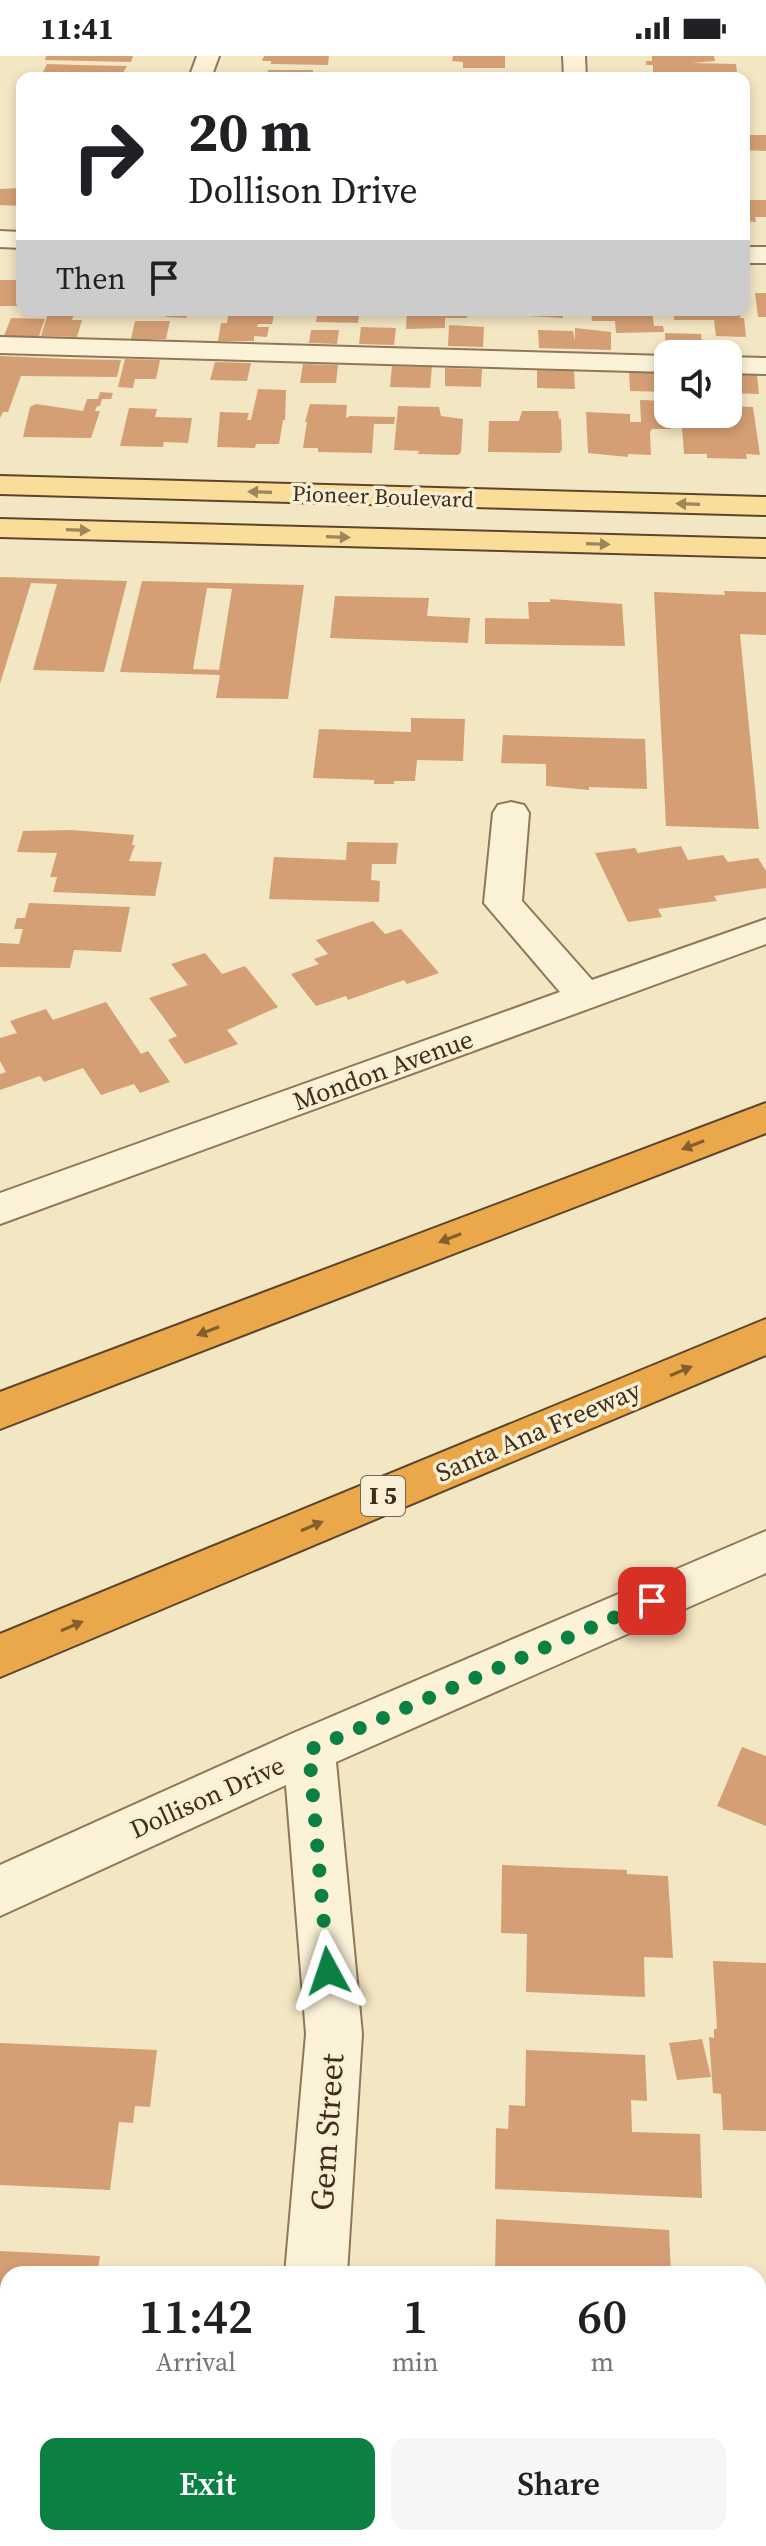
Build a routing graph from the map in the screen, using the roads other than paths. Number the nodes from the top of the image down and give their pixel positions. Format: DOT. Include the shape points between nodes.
graph roads {
  1 [pos="0,345"];
  2 [pos="654,364"];
  3 [pos="742,365"];
  4 [pos="766,366"];
  5 [pos="0,485"];
  6 [pos="766,506"];
  7 [pos="0,528"];
  8 [pos="766,548"];
  9 [pos="511,813"];
  10 [pos="766,931"];
  11 [pos="585,996"];
  12 [pos="766,1117"];
  13 [pos="0,1209"];
  14 [pos="766,1336"];
  15 [pos="0,1411"];
  16 [pos="766,1551"];
  17 [pos="0,1656"];
  18 [pos="309,1750"];
  19 [pos="0,1891"];
  20 [pos="317,2266"];
  1 -- 2 [label="street"];
  3 -- 4 [label="street"];
  6 -- 5 [label="main road, Pioneer Boulevard, one-way"];
  7 -- 8 [label="main road, Pioneer Boulevard, one-way"];
  9 -- 11 [label="street" via="503,903"];
  10 -- 11 [label="street, Mondon Avenue"];
  11 -- 13 [label="street, Mondon Avenue"];
  12 -- 15 [label="highway, one-way"];
  17 -- 14 [label="highway, Santa Ana Freeway / I 5, one-way"];
  16 -- 18 [label="street, Dollison Drive"];
  18 -- 19 [label="street, Dollison Drive"];
  18 -- 20 [label="street, Gem Street" via="334,2034"];
}
